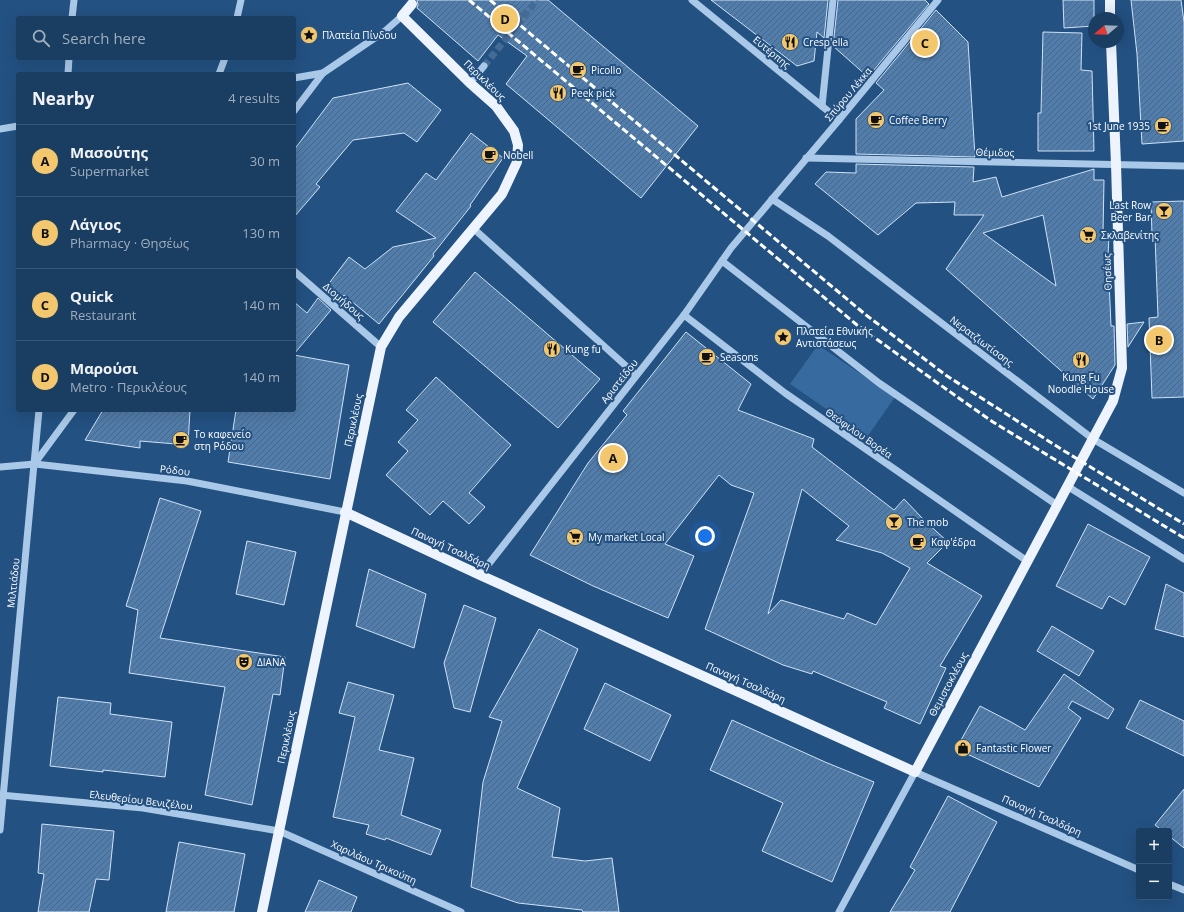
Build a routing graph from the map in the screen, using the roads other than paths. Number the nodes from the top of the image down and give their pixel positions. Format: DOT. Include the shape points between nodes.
graph roads {
  1 [pos="74,0"];
  2 [pos="241,0"];
  3 [pos="692,0"];
  4 [pos="833,0"];
  5 [pos="938,0"];
  6 [pos="1110,0"];
  7 [pos="412,4"];
  8 [pos="1110,12"];
  9 [pos="72,16"];
  10 [pos="237,16"];
  11 [pos="402,16"];
  12 [pos="1111,48"];
  13 [pos="69,60"];
  14 [pos="224,60"];
  15 [pos="484,66"];
  16 [pos="68,72"];
  17 [pos="220,72"];
  18 [pos="323,73"];
  19 [pos="296,78"];
  20 [pos="470,83"];
  21 [pos="822,106"];
  22 [pos="296,108"];
  23 [pos="839,120"];
  24 [pos="16,126"];
  25 [pos="0,129"];
  26 [pos="806,158"];
  27 [pos="1116,164"];
  28 [pos="1184,166"];
  29 [pos="772,199"];
  30 [pos="473,228"];
  31 [pos="722,261"];
  32 [pos="296,273"];
  33 [pos="684,315"];
  34 [pos="381,346"];
  35 [pos="636,375"];
  36 [pos="40,412"];
  37 [pos="73,412"];
  38 [pos="1093,439"];
  39 [pos="35,464"];
  40 [pos="0,467"];
  41 [pos="1077,467"];
  42 [pos="1067,486"];
  43 [pos="1184,493"];
  44 [pos="1057,505"];
  45 [pos="345,512"];
  46 [pos="1184,559"];
  47 [pos="1027,561"];
  48 [pos="480,575"];
  49 [pos="915,772"];
  50 [pos="1,795"];
  51 [pos="0,830"];
  52 [pos="279,831"];
  53 [pos="1136,869"];
  54 [pos="1172,885"];
  55 [pos="1184,890"];
  56 [pos="262,912"];
  57 [pos="461,912"];
  58 [pos="839,912"];
  1 -- 9 [label="street"];
  2 -- 10 [label="street"];
  3 -- 21 [label="street, Ευτέρπης"];
  4 -- 21 [label="street"];
  5 -- 23 [label="street, Σπύρου Λέκκα"];
  6 -- 8 [label="main road"];
  7 -- 11 [label="main road"];
  11 -- 18 [label="street" via="385,31"];
  11 -- 20 [label="main road, Περικλέους"];
  12 -- 27 [label="main road, Θησέως"];
  13 -- 16 [label="street"];
  14 -- 17 [label="street"];
  15 -- 20 [label="street"];
  18 -- 19 [label="street"];
  18 -- 22 [label="street"];
  20 -- 30 [label="main road, Περικλέους" via="496,106 514,132 518,145 517,162 502,194"];
  21 -- 23 [label="street, Ευτέρπης"];
  23 -- 26 [label="street, Σπύρου Λέκκα"];
  24 -- 25 [label="street"];
  26 -- 27 [label="street, Θέμιδος"];
  26 -- 29 [label="street, Σπύρου Λέκκα"];
  27 -- 28 [label="street, Θέμιδος"];
  27 -- 38 [label="main road, Θησέως" via="1122,368 1113,401"];
  29 -- 31 [label="street, Αριστείδου"];
  29 -- 38 [label="street, Νερατζιωτίσσης" via="828,236"];
  30 -- 34 [label="main road, Περικλέους" via="399,317"];
  30 -- 35 [label="street"];
  31 -- 33 [label="street, Αριστείδου"];
  31 -- 44 [label="street" via="879,383"];
  32 -- 34 [label="street, Διομήδους"];
  33 -- 35 [label="street, Αριστείδου"];
  33 -- 47 [label="street, Θεόφιλου Βορέα" via="785,393"];
  34 -- 45 [label="main road, Περικλέους"];
  35 -- 48 [label="street, Αριστείδου"];
  36 -- 39 [label="street, Μιλτιάδου"];
  37 -- 39 [label="street"];
  38 -- 41 [label="main road, Θησέως"];
  38 -- 43 [label="street, Νερατζιωτίσσης"];
  39 -- 40 [label="street, Ρόδου"];
  39 -- 45 [label="street, Ρόδου" via="187,481"];
  39 -- 50 [label="street, Μιλτιάδου"];
  41 -- 42 [label="main road, Θεμιστοκλέους"];
  42 -- 44 [label="main road, Θεμιστοκλέους"];
  42 -- 46 [label="street"];
  44 -- 47 [label="main road, Θεμιστοκλέους"];
  45 -- 48 [label="main road, Παναγή Τσαλδάρη"];
  45 -- 52 [label="main road, Περικλέους"];
  47 -- 49 [label="main road, Θεμιστοκλέους"];
  48 -- 49 [label="main road, Παναγή Τσαλδάρη"];
  49 -- 53 [label="street, Παναγή Τσαλδάρη"];
  49 -- 58 [label="street, Θεμιστοκλέους"];
  50 -- 51 [label="street, Μιλτιάδου"];
  50 -- 52 [label="street, Ελευθερίου Βενιζέλου" via="143,808"];
  52 -- 56 [label="main road, Περικλέους"];
  52 -- 57 [label="street, Χαριλάου Τρικούπη"];
  54 -- 55 [label="street"];
}
